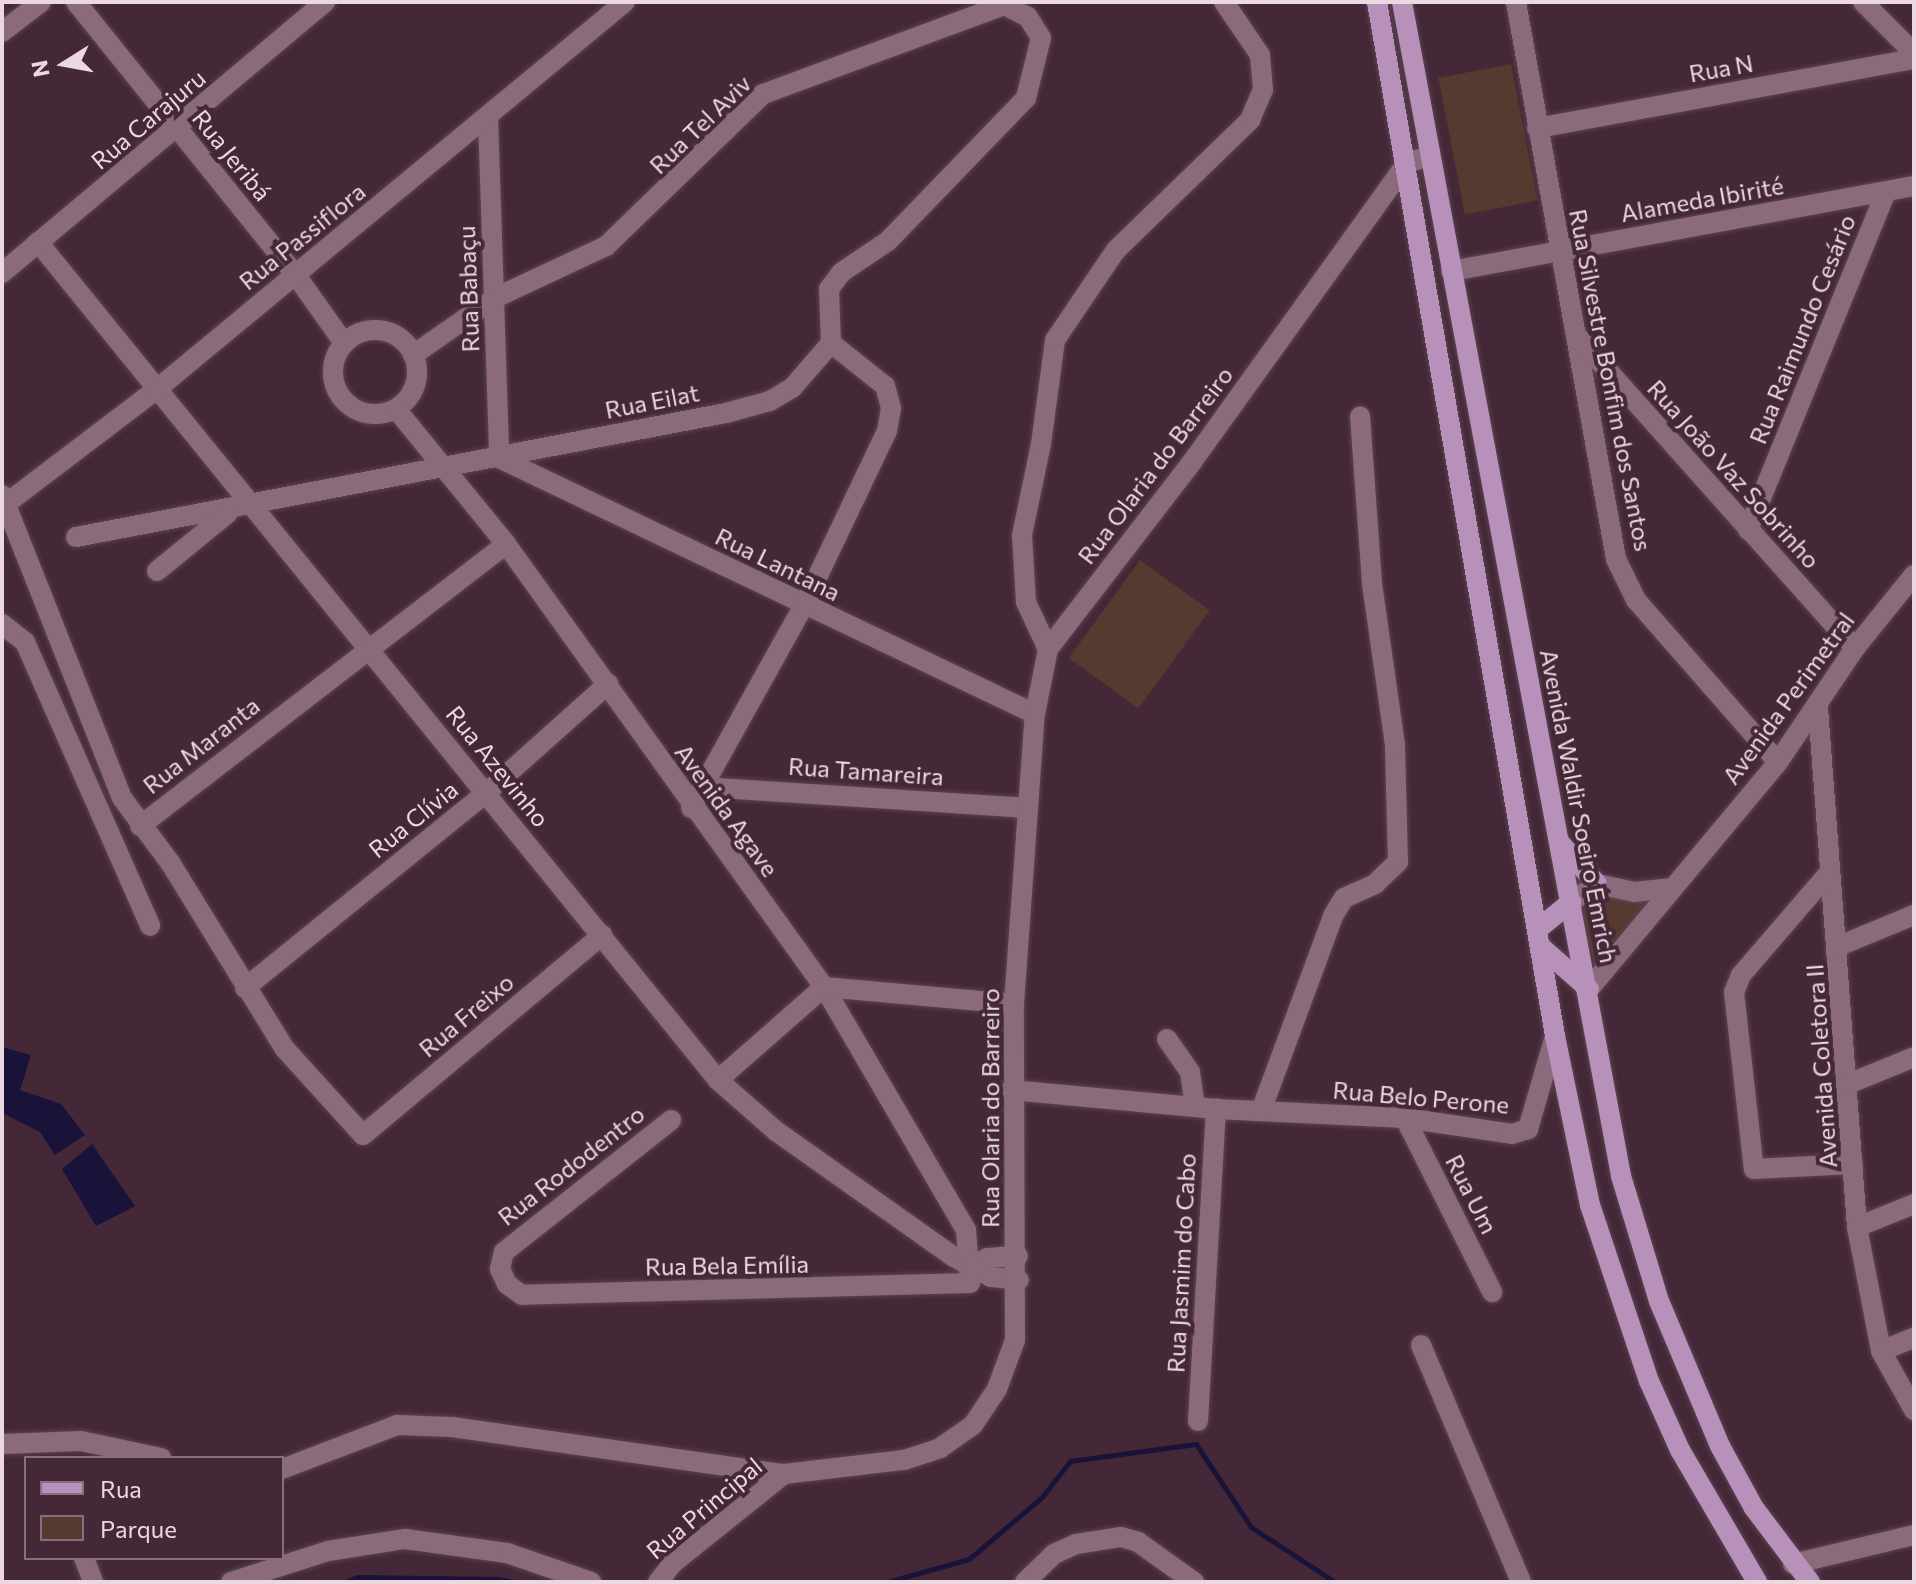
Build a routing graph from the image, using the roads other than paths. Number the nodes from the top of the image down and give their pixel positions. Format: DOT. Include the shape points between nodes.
graph roads {
  1 [pos="41,2"];
  2 [pos="76,2"];
  3 [pos="325,2"];
  4 [pos="625,2"];
  5 [pos="1224,2"];
  6 [pos="1377,2"];
  7 [pos="1402,2"];
  8 [pos="1516,2"];
  9 [pos="1863,2"];
  10 [pos="2,32"];
  11 [pos="1914,56"];
  12 [pos="488,118"];
  13 [pos="1537,128"];
  14 [pos="178,129"];
  15 [pos="1429,156"];
  16 [pos="1407,163"];
  17 [pos="1914,186"];
  18 [pos="1886,192"];
  19 [pos="38,242"];
  20 [pos="1559,252"];
  21 [pos="1451,271"];
  22 [pos="2,273"];
  23 [pos="295,274"];
  24 [pos="495,298"];
  25 [pos="1576,335"];
  26 [pos="344,343"];
  27 [pos="831,343"];
  28 [pos="413,355"];
  29 [pos="157,389"];
  30 [pos="396,409"];
  31 [pos="1360,416"];
  32 [pos="499,458"];
  33 [pos="448,467"];
  34 [pos="4,499"];
  35 [pos="240,508"];
  36 [pos="1748,530"];
  37 [pos="76,537"];
  38 [pos="506,544"];
  39 [pos="157,571"];
  40 [pos="1914,575"];
  41 [pos="804,605"];
  42 [pos="2,624"];
  43 [pos="369,648"];
  44 [pos="1855,648"];
  45 [pos="1048,649"];
  46 [pos="608,684"];
  47 [pos="1818,708"];
  48 [pos="1035,714"];
  49 [pos="1778,762"];
  50 [pos="703,787"];
  51 [pos="486,793"];
  52 [pos="691,808"];
  53 [pos="1026,808"];
  54 [pos="140,826"];
  55 [pos="1558,841"];
  56 [pos="1828,874"];
  57 [pos="1597,884"];
  58 [pos="1673,888"];
  59 [pos="1571,902"];
  60 [pos="1914,915"];
  61 [pos="150,926"];
  62 [pos="602,935"];
  63 [pos="1539,937"];
  64 [pos="1839,946"];
  65 [pos="824,987"];
  66 [pos="245,988"];
  67 [pos="1589,989"];
  68 [pos="1014,1004"];
  69 [pos="1555,1036"];
  70 [pos="1167,1039"];
  71 [pos="1914,1057"];
  72 [pos="718,1080"];
  73 [pos="1848,1084"];
  74 [pos="1011,1090"];
  75 [pos="1195,1107"];
  76 [pos="1216,1109"];
  77 [pos="1261,1111"];
  78 [pos="1405,1118"];
  79 [pos="671,1120"];
  80 [pos="363,1135"];
  81 [pos="1853,1164"];
  82 [pos="1914,1204"];
  83 [pos="1857,1227"];
  84 [pos="504,1252"];
  85 [pos="1018,1256"];
  86 [pos="971,1267"];
  87 [pos="1019,1280"];
  88 [pos="1492,1292"];
  89 [pos="1914,1338"];
  90 [pos="1421,1345"];
  91 [pos="1881,1351"];
  92 [pos="1914,1410"];
  93 [pos="1198,1421"];
  94 [pos="2,1444"];
  95 [pos="41,1451"];
  96 [pos="152,1456"];
  97 [pos="284,1468"];
  98 [pos="784,1474"];
  99 [pos="1914,1535"];
  100 [pos="85,1560"];
  101 [pos="1793,1564"];
  102 [pos="93,1582"];
  103 [pos="231,1582"];
  104 [pos="591,1582"];
  105 [pos="658,1582"];
  106 [pos="1025,1582"];
  107 [pos="1194,1582"];
  108 [pos="1521,1582"];
  109 [pos="1757,1582"];
  110 [pos="1810,1582"];
  1 -- 10 [label="street"];
  2 -- 14 [label="street, Rua Jeribá"];
  3 -- 14 [label="street, Rua Carajuru"];
  4 -- 12 [label="street, Rua Passiflora"];
  5 -- 45 [label="street" via="1260,55 1263,90 1250,120 1116,250 1055,340 1022,535 1026,602"];
  6 -- 16 [label="main road"];
  7 -- 15 [label="main road, Avenida Waldir Soeiro Emrich"];
  8 -- 13 [label="street, Rua Silvestre Bonfim dos Santos"];
  9 -- 11 [label="street"];
  11 -- 13 [label="street, Rua N"];
  12 -- 23 [label="street, Rua Passiflora"];
  12 -- 24 [label="street, Rua Babaçu"];
  13 -- 20 [label="street, Rua Silvestre Bonfim dos Santos"];
  14 -- 19 [label="street, Rua Carajuru"];
  14 -- 23 [label="street, Rua Jeribá"];
  15 -- 16 [label="street"];
  15 -- 21 [label="main road, Avenida Waldir Soeiro Emrich"];
  16 -- 45 [label="street, Rua Olaria do Barreiro" via="1192,462"];
  16 -- 63 [label="main road"];
  17 -- 18 [label="street, Alameda Ibirité"];
  18 -- 20 [label="street, Alameda Ibirité"];
  18 -- 36 [label="street, Rua Raimundo Cesário"];
  19 -- 22 [label="street, Rua Carajuru"];
  19 -- 29 [label="street, Rua Azevinho"];
  20 -- 21 [label="street, Alameda Ibirité"];
  20 -- 25 [label="street, Rua Silvestre Bonfim dos Santos"];
  21 -- 55 [label="main road, Avenida Waldir Soeiro Emrich"];
  23 -- 26 [label="street, Rua Jeribá"];
  23 -- 29 [label="street, Rua Passiflora"];
  24 -- 27 [label="street, Rua Tel Aviv" via="618,237 763,94 1004,5 1028,17 1041,38 1026,98 888,241 842,272 829,289"];
  24 -- 28 [label="street, Rua Tel Aviv"];
  24 -- 32 [label="street, Rua Babaçu"];
  25 -- 36 [label="street, Rua João Vaz Sobrinho"];
  25 -- 49 [label="street, Rua Silvestre Bonfim dos Santos" via="1616,559 1636,600"];
  26 -- 28 [label="street" via="355,335 382,331 406,344"];
  26 -- 30 [label="street" via="333,367 339,393 358,411"];
  27 -- 32 [label="street, Rua Eilat" via="793,387 770,401"];
  27 -- 41 [label="street" via="885,386 891,408 887,431"];
  28 -- 30 [label="street" via="416,379"];
  29 -- 34 [label="street, Rua Passiflora"];
  29 -- 35 [label="street, Rua Azevinho"];
  30 -- 33 [label="street, Avenida Agave"];
  31 -- 77 [label="street" via="1372,583 1395,745 1398,862 1375,884 1344,898 1333,916"];
  32 -- 33 [label="street, Rua Eilat"];
  32 -- 41 [label="street, Rua Lantana"];
  33 -- 35 [label="street, Rua Eilat"];
  33 -- 38 [label="street, Avenida Agave"];
  34 -- 54 [label="street" via="107,763"];
  35 -- 37 [label="street, Rua Eilat"];
  35 -- 39 [label="street"];
  35 -- 43 [label="street, Rua Azevinho"];
  36 -- 44 [label="street, Rua João Vaz Sobrinho"];
  38 -- 43 [label="street, Rua Maranta"];
  38 -- 46 [label="street, Avenida Agave"];
  40 -- 44 [label="street, Avenida Perimetral"];
  41 -- 48 [label="street, Rua Lantana"];
  41 -- 50 [label="street"];
  42 -- 61 [label="street" via="25,642"];
  43 -- 51 [label="street, Rua Azevinho"];
  43 -- 54 [label="street, Rua Maranta"];
  44 -- 47 [label="street, Avenida Perimetral"];
  45 -- 48 [label="street, Rua Olaria do Barreiro"];
  46 -- 51 [label="street, Rua Clívia"];
  46 -- 52 [label="street, Avenida Agave"];
  47 -- 49 [label="street, Avenida Perimetral"];
  47 -- 56 [label="street, Avenida Coletora II"];
  48 -- 53 [label="street, Rua Olaria do Barreiro"];
  49 -- 58 [label="street, Avenida Perimetral"];
  50 -- 52 [label="street"];
  50 -- 53 [label="street, Rua Tamareira"];
  51 -- 62 [label="street, Rua Azevinho"];
  51 -- 66 [label="street, Rua Clívia"];
  52 -- 65 [label="street, Avenida Agave"];
  53 -- 68 [label="street, Rua Olaria do Barreiro"];
  54 -- 66 [label="street, Rua Maranta" via="194,898"];
  55 -- 57 [label="main road"];
  55 -- 59 [label="main road, Avenida Waldir Soeiro Emrich"];
  56 -- 64 [label="street, Avenida Coletora II"];
  56 -- 81 [label="street" via="1741,975 1734,992 1754,1169"];
  57 -- 58 [label="street" via="1634,892"];
  57 -- 59 [label="street"];
  58 -- 67 [label="street, Avenida Perimetral"];
  59 -- 63 [label="main road"];
  59 -- 67 [label="main road, Avenida Waldir Soeiro Emrich"];
  60 -- 64 [label="street"];
  62 -- 72 [label="street, Rua Azevinho"];
  62 -- 80 [label="street, Rua Freixo"];
  63 -- 67 [label="main road"];
  63 -- 69 [label="main road"];
  64 -- 73 [label="street, Avenida Coletora II"];
  65 -- 68 [label="street"];
  65 -- 72 [label="street"];
  65 -- 86 [label="street, Avenida Agave" via="966,1230"];
  66 -- 80 [label="street, Rua Maranta" via="285,1049"];
  67 -- 101 [label="main road, Avenida Waldir Soeiro Emrich" via="1621,1176 1659,1301 1720,1446"];
  68 -- 74 [label="street, Rua Olaria do Barreiro"];
  69 -- 78 [label="street, Rua Belo Perone" via="1528,1129 1512,1134"];
  69 -- 109 [label="main road" via="1590,1205 1649,1381 1680,1450"];
  70 -- 75 [label="street" via="1190,1072"];
  71 -- 73 [label="street"];
  72 -- 86 [label="street, Rua Azevinho" via="776,1131"];
  73 -- 81 [label="street, Avenida Coletora II"];
  74 -- 75 [label="street, Rua Belo Perone"];
  74 -- 85 [label="street, Rua Olaria do Barreiro"];
  75 -- 76 [label="street, Rua Belo Perone"];
  76 -- 77 [label="street, Rua Belo Perone"];
  76 -- 93 [label="street, Rua Jasmim do Cabo"];
  77 -- 78 [label="street, Rua Belo Perone"];
  78 -- 88 [label="street, Rua Um"];
  79 -- 84 [label="street, Rua Rododentro"];
  81 -- 83 [label="street, Avenida Coletora II"];
  82 -- 83 [label="street"];
  83 -- 91 [label="street, Avenida Coletora II"];
  84 -- 86 [label="street, Rua Bela Emília" via="500,1269 507,1284 522,1295 955,1286 970,1283"];
  85 -- 86 [label="street" via="987,1258"];
  85 -- 87 [label="street, Rua Olaria do Barreiro"];
  86 -- 87 [label="street, Rua Azevinho" via="991,1277"];
  87 -- 98 [label="street, Rua Olaria do Barreiro" via="1015,1340 997,1389 973,1425 940,1448 904,1460"];
  89 -- 91 [label="street"];
  90 -- 108 [label="street"];
  91 -- 92 [label="street, Avenida Coletora II"];
  94 -- 95 [label="street"];
  95 -- 96 [label="street" via="81,1441"];
  97 -- 98 [label="street, Rua Olaria do Barreiro" via="397,1425 452,1427"];
  98 -- 105 [label="street, Rua Principal" via="673,1563"];
  99 -- 101 [label="street"];
  100 -- 102 [label="street"];
  101 -- 110 [label="main road, Avenida Waldir Soeiro Emrich"];
  103 -- 104 [label="street" via="328,1551 405,1539 507,1553"];
  106 -- 107 [label="street" via="1054,1554 1100,1537 1138,1542"];
}
